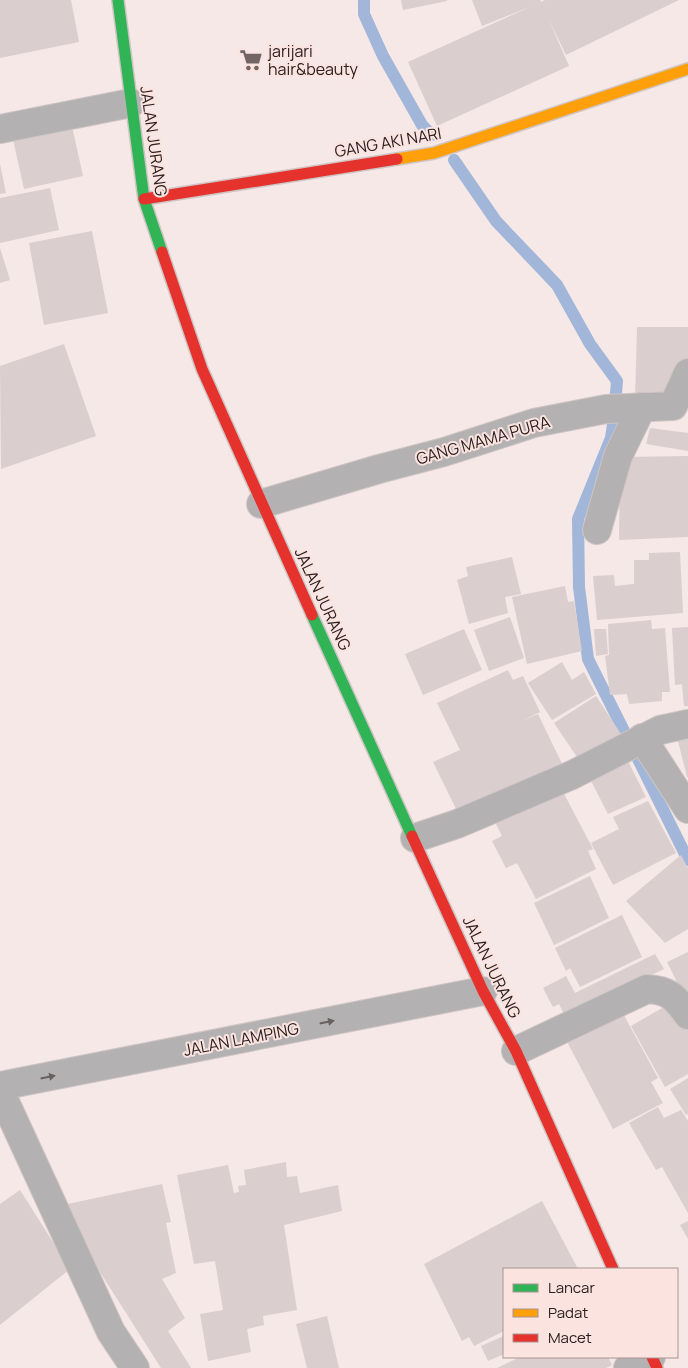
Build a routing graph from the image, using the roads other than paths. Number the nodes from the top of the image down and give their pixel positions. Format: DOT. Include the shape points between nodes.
graph roads {
  1 [pos="118,0"];
  2 [pos="688,69"];
  3 [pos="131,103"];
  4 [pos="0,129"];
  5 [pos="144,199"];
  6 [pos="688,373"];
  7 [pos="642,407"];
  8 [pos="261,504"];
  9 [pos="597,530"];
  10 [pos="688,724"];
  11 [pos="642,738"];
  12 [pos="688,809"];
  13 [pos="415,838"];
  14 [pos="483,991"];
  15 [pos="688,1014"];
  16 [pos="516,1051"];
  17 [pos="0,1086"];
  18 [pos="0,1091"];
  19 [pos="613,1268"];
  20 [pos="650,1358"];
  21 [pos="135,1368"];
  22 [pos="628,1368"];
  1 -- 3 [label="main road, JALAN JURANG"];
  2 -- 5 [label="main road, GANG AKI NARI" via="434,153"];
  3 -- 4 [label="street"];
  3 -- 5 [label="main road, JALAN JURANG"];
  5 -- 8 [label="main road, JALAN JURANG" via="202,369"];
  6 -- 7 [label="street, GANG MAMA PURA" via="673,406"];
  7 -- 8 [label="street, GANG MAMA PURA" via="606,409 534,423"];
  7 -- 9 [label="street" via="618,456"];
  8 -- 13 [label="main road, JALAN JURANG"];
  10 -- 11 [label="street"];
  11 -- 12 [label="street"];
  11 -- 13 [label="street" via="572,775 457,824"];
  13 -- 14 [label="main road, JALAN JURANG"];
  14 -- 16 [label="main road, JALAN JURANG"];
  17 -- 14 [label="street, JALAN LAMPING, one-way"];
  15 -- 16 [label="street" via="666,991 647,989"];
  16 -- 19 [label="main road, JALAN JURANG"];
  18 -- 21 [label="street" via="111,1332"];
  20 -- 22 [label="street"];
}
